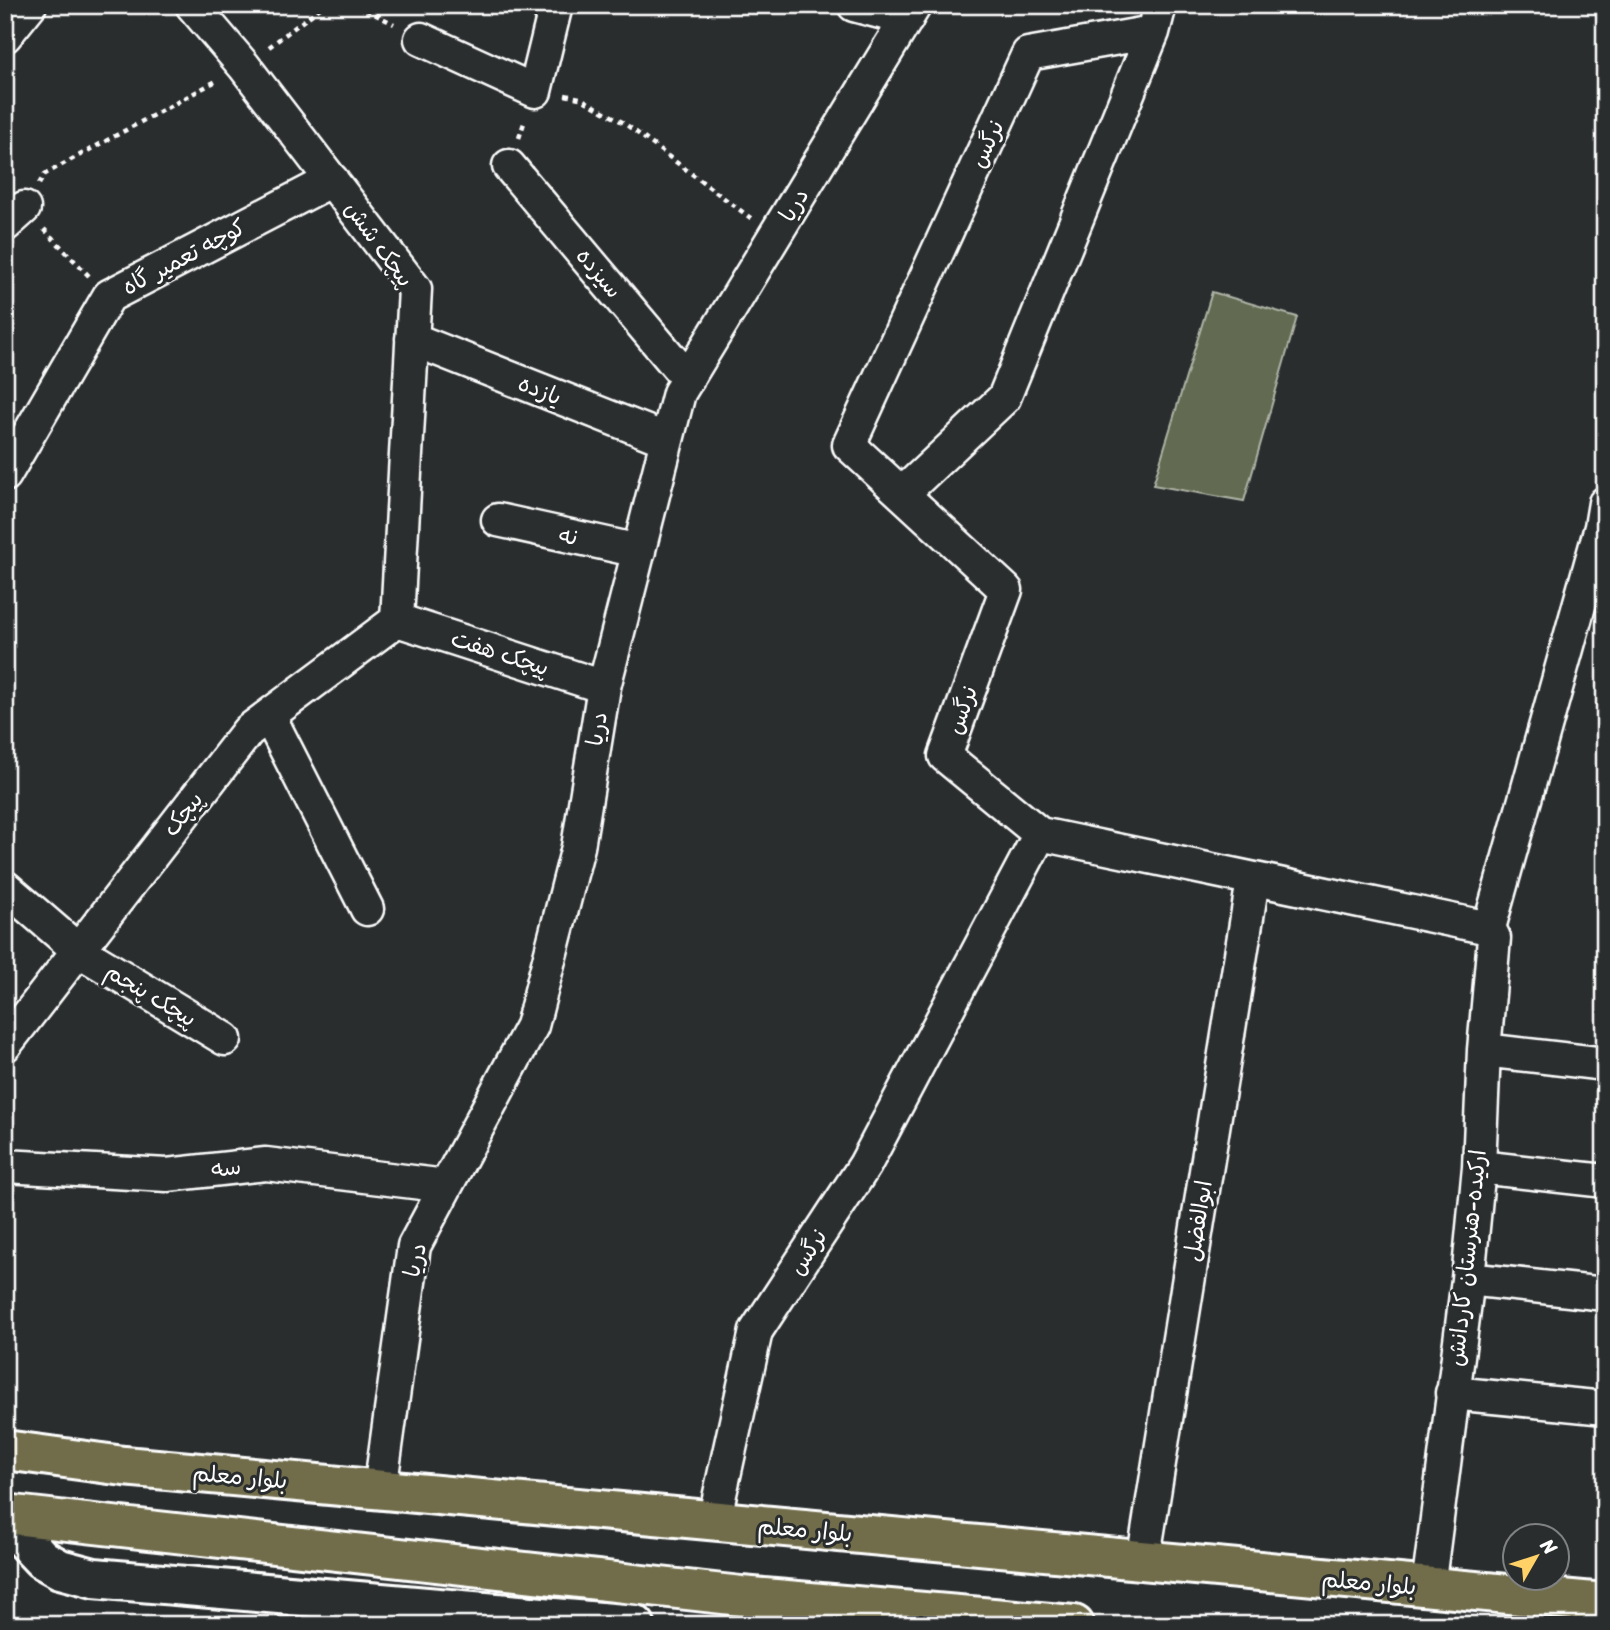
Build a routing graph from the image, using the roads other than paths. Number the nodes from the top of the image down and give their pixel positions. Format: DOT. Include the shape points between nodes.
graph roads {
  1 [pos="30,5"];
  2 [pos="191,5"];
  3 [pos="556,5"];
  4 [pos="854,5"];
  5 [pos="911,12"];
  6 [pos="1157,18"];
  7 [pos="5,36"];
  8 [pos="421,39"];
  9 [pos="509,166"];
  10 [pos="332,180"];
  11 [pos="412,339"];
  12 [pos="688,379"];
  13 [pos="667,440"];
  14 [pos="5,475"];
  15 [pos="902,494"];
  16 [pos="1605,502"];
  17 [pos="498,520"];
  18 [pos="639,551"];
  19 [pos="397,620"];
  20 [pos="604,687"];
  21 [pos="270,716"];
  22 [pos="1040,834"];
  23 [pos="1253,880"];
  24 [pos="5,887"];
  25 [pos="368,909"];
  26 [pos="1489,928"];
  27 [pos="78,950"];
  28 [pos="225,1039"];
  29 [pos="5,1045"];
  30 [pos="1484,1049"];
  31 [pos="1605,1064"];
  32 [pos="5,1166"];
  33 [pos="1479,1167"];
  34 [pos="1605,1181"];
  35 [pos="446,1186"];
  36 [pos="1468,1279"];
  37 [pos="1605,1294"];
  38 [pos="1452,1393"];
  39 [pos="1605,1409"];
  40 [pos="5,1450"];
  41 [pos="380,1490"];
  42 [pos="5,1514"];
  43 [pos="5,1520"];
  44 [pos="714,1521"];
  45 [pos="1143,1562"];
  46 [pos="1428,1588"];
  47 [pos="1605,1603"];
  48 [pos="739,1610"];
  49 [pos="635,1625"];
  50 [pos="1074,1625"];
  1 -- 7 [label="street"];
  2 -- 10 [label="street, پیچک شش"];
  3 -- 8 [label="street" via="535,91"];
  4 -- 5 [label="street"];
  5 -- 12 [label="street, دریا"];
  6 -- 15 [label="street" via="1004,398"];
  6 -- 15 [label="street, نرگس" via="1028,54 849,445"];
  9 -- 12 [label="street, سیزده"];
  10 -- 11 [label="street, پیچک شش" via="415,289"];
  10 -- 14 [label="street, کوچه تعمیر گاه" via="109,296"];
  11 -- 13 [label="street, یازده"];
  11 -- 19 [label="street, پیچک شش"];
  12 -- 13 [label="street, دریا"];
  13 -- 18 [label="street, دریا"];
  15 -- 22 [label="street, نرگس" via="1006,590 945,756"];
  16 -- 26 [label="street, ارکیده-هنرستان کاردانش"];
  17 -- 18 [label="street, نه"];
  18 -- 20 [label="street, دریا"];
  19 -- 20 [label="street, پیچک هفت"];
  19 -- 21 [label="street, پیچک"];
  20 -- 35 [label="street, دریا" via="578,848 532,1026"];
  21 -- 25 [label="street"];
  21 -- 27 [label="street, پیچک" via="248,731"];
  22 -- 23 [label="street"];
  22 -- 44 [label="street, نرگس" via="865,1165 756,1331"];
  23 -- 26 [label="street"];
  23 -- 45 [label="street, ابوالفضل"];
  24 -- 27 [label="street, پیچک پنجم"];
  26 -- 30 [label="street, ارکیده-هنرستان کاردانش" via="1494,938"];
  27 -- 28 [label="street, پیچک پنجم"];
  27 -- 29 [label="street, پیچک"];
  30 -- 31 [label="street"];
  30 -- 33 [label="street, ارکیده-هنرستان کاردانش"];
  32 -- 35 [label="street, سه" via="167,1175 265,1164"];
  33 -- 34 [label="street"];
  33 -- 36 [label="street, ارکیده-هنرستان کاردانش"];
  35 -- 41 [label="street, دریا" via="414,1246"];
  36 -- 37 [label="street"];
  36 -- 38 [label="street, ارکیده-هنرستان کاردانش"];
  38 -- 39 [label="street"];
  38 -- 46 [label="street, ارکیده-هنرستان کاردانش"];
  40 -- 41 [label="highway, بلوار معلم"];
  41 -- 44 [label="highway, بلوار معلم"];
  42 -- 48 [label="highway"];
  43 -- 49 [label="street" via="42,1559 94,1578"];
  44 -- 45 [label="highway, بلوار معلم"];
  45 -- 46 [label="highway, بلوار معلم"];
  46 -- 47 [label="highway, بلوار معلم"];
  48 -- 50 [label="highway"];
}
